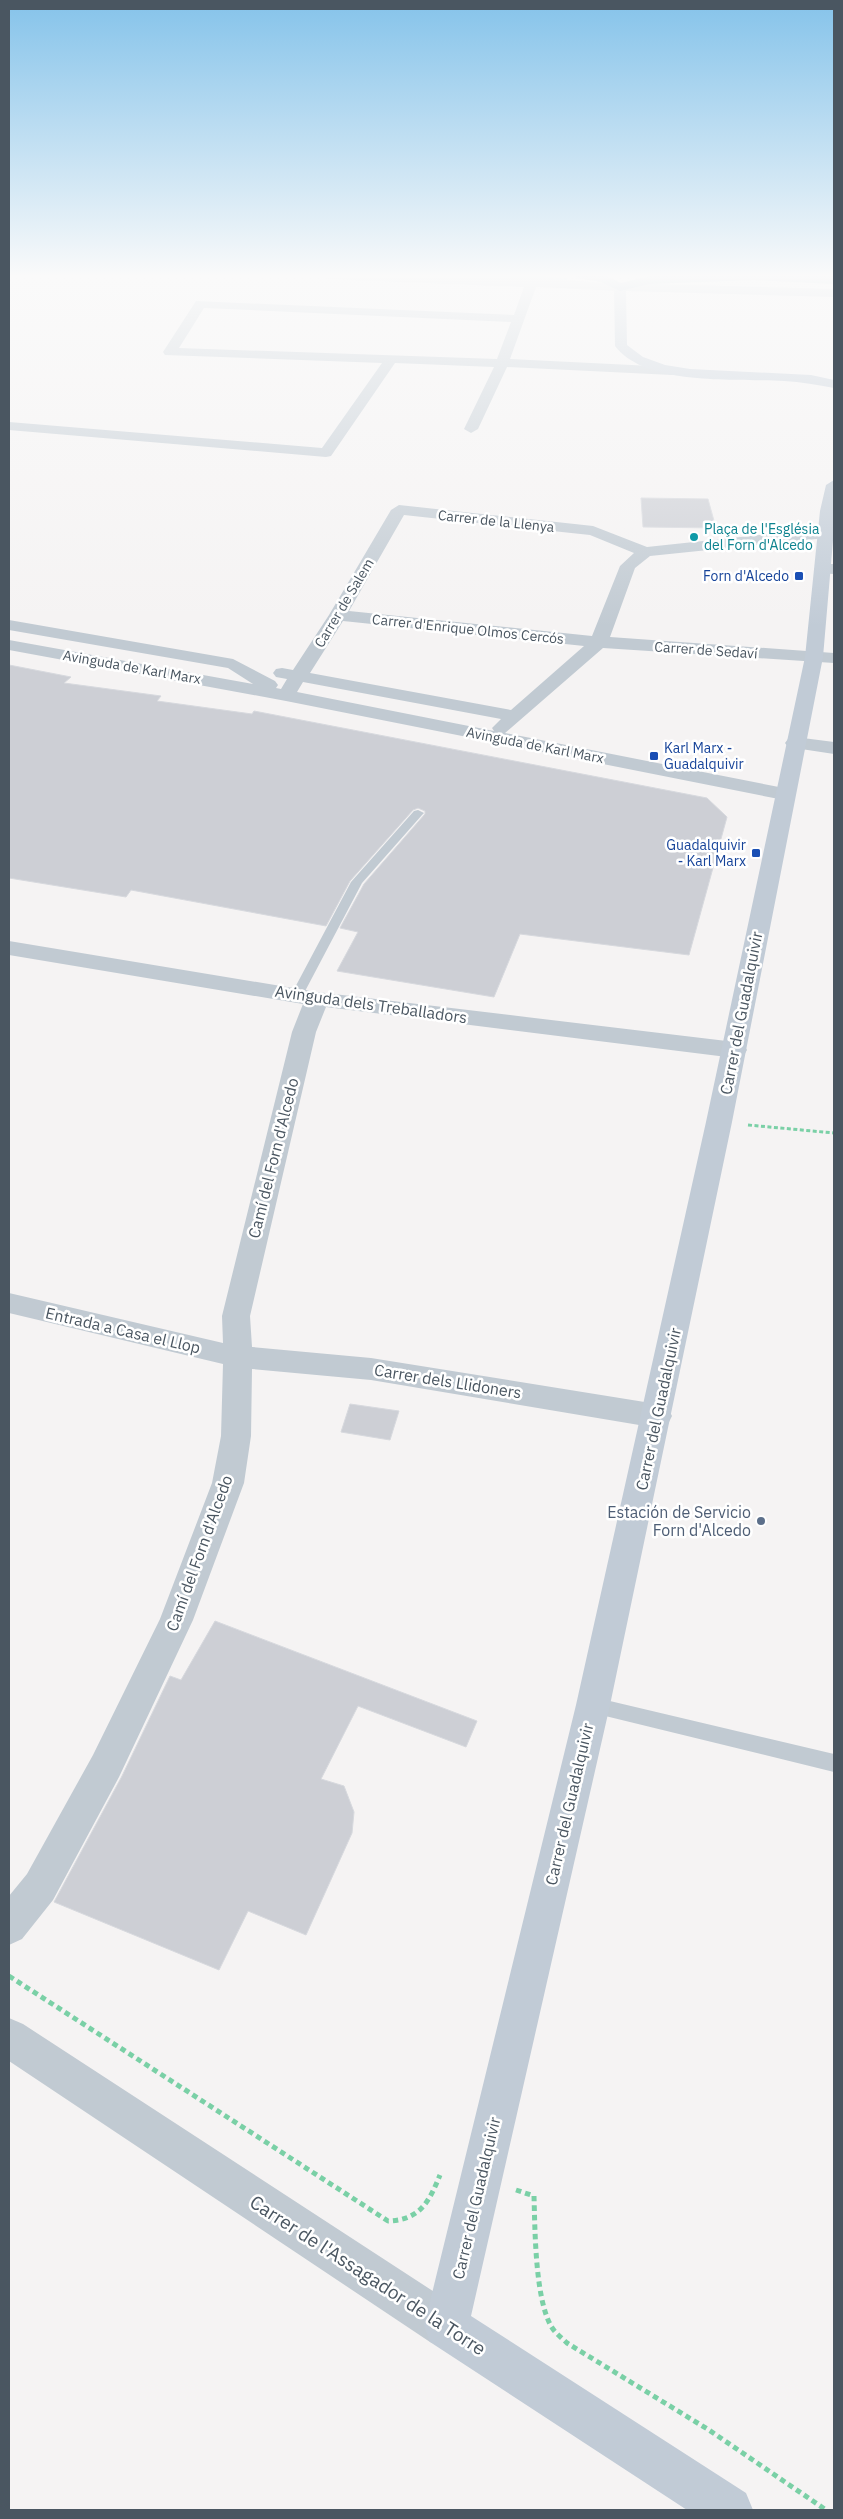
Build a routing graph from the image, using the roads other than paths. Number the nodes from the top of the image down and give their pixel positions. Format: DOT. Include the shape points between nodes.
graph roads {
  1 [pos="368,393"];
  2 [pos="488,393"];
  3 [pos="9,426"];
  4 [pos="471,430"];
  5 [pos="834,485"];
  6 [pos="399,510"];
  7 [pos="831,511"];
  8 [pos="826,533"];
  9 [pos="645,552"];
  10 [pos="828,569"];
  11 [pos="338,615"];
  12 [pos="9,625"];
  13 [pos="599,642"];
  14 [pos="9,644"];
  15 [pos="814,657"];
  16 [pos="834,658"];
  17 [pos="233,664"];
  18 [pos="298,676"];
  19 [pos="286,695"];
  20 [pos="514,716"];
  21 [pos="493,737"];
  22 [pos="795,743"];
  23 [pos="834,748"];
  24 [pos="784,794"];
  25 [pos="418,813"];
  26 [pos="9,948"];
  27 [pos="307,997"];
  28 [pos="734,1050"];
  29 [pos="9,1303"];
  30 [pos="238,1357"];
  31 [pos="657,1416"];
  32 [pos="593,1704"];
  33 [pos="834,1763"];
  34 [pos="9,1926"];
  35 [pos="9,2038"];
  36 [pos="446,2326"];
  37 [pos="729,2510"];
  1 -- 3 [label="street" via="326,453"];
  2 -- 4 [label="street"];
  5 -- 7 [label="street, Carrer del Guadalquivir"];
  6 -- 9 [label="street, Carrer de la Llenya" via="593,531"];
  6 -- 11 [label="street, Carrer de Salem"];
  7 -- 8 [label="street, Carrer del Guadalquivir"];
  8 -- 9 [label="street"];
  8 -- 10 [label="street, Carrer del Guadalquivir"];
  9 -- 13 [label="street" via="628,566"];
  10 -- 15 [label="street, Carrer del Guadalquivir"];
  11 -- 13 [label="street, Carrer d'Enrique Olmos Cercós"];
  11 -- 18 [label="street, Carrer de Salem"];
  12 -- 17 [label="street, Avinguda de Karl Marx"];
  13 -- 15 [label="street, Carrer de Sedaví"];
  13 -- 20 [label="street"];
  14 -- 19 [label="street, Avinguda de Karl Marx"];
  15 -- 16 [label="street, Carrer de Sedaví"];
  15 -- 22 [label="street, Carrer del Guadalquivir"];
  17 -- 18 [label="street, Avinguda de Karl Marx"];
  17 -- 19 [label="street, Avinguda de Karl Marx"];
  18 -- 19 [label="street, Carrer de Salem"];
  18 -- 20 [label="street, Avinguda de Karl Marx"];
  19 -- 21 [label="street, Avinguda de Karl Marx"];
  20 -- 21 [label="street"];
  21 -- 24 [label="street, Avinguda de Karl Marx"];
  22 -- 23 [label="street"];
  22 -- 24 [label="street, Carrer del Guadalquivir"];
  24 -- 28 [label="street, Carrer del Guadalquivir"];
  25 -- 27 [label="lane, Camí del Forn d'Alcedo" via="357,882"];
  26 -- 27 [label="street, Avinguda dels Treballadors"];
  27 -- 28 [label="street, Avinguda dels Treballadors"];
  27 -- 30 [label="street, Camí del Forn d'Alcedo" via="304,1032 236,1316"];
  28 -- 31 [label="street, Carrer del Guadalquivir"];
  29 -- 30 [label="street, Entrada a Casa el Llop"];
  30 -- 31 [label="street, Carrer dels Llidoners" via="371,1369"];
  30 -- 34 [label="street, Camí del Forn d'Alcedo" via="236,1436 228,1483 176,1620 106,1766 40,1887"];
  31 -- 32 [label="street, Carrer del Guadalquivir"];
  32 -- 33 [label="lane"];
  32 -- 36 [label="street, Carrer del Guadalquivir"];
  35 -- 36 [label="street, Carrer de l'Assagador de la Torre"];
  36 -- 37 [label="street, Carrer de l'Assagador de la Torre"];
}
